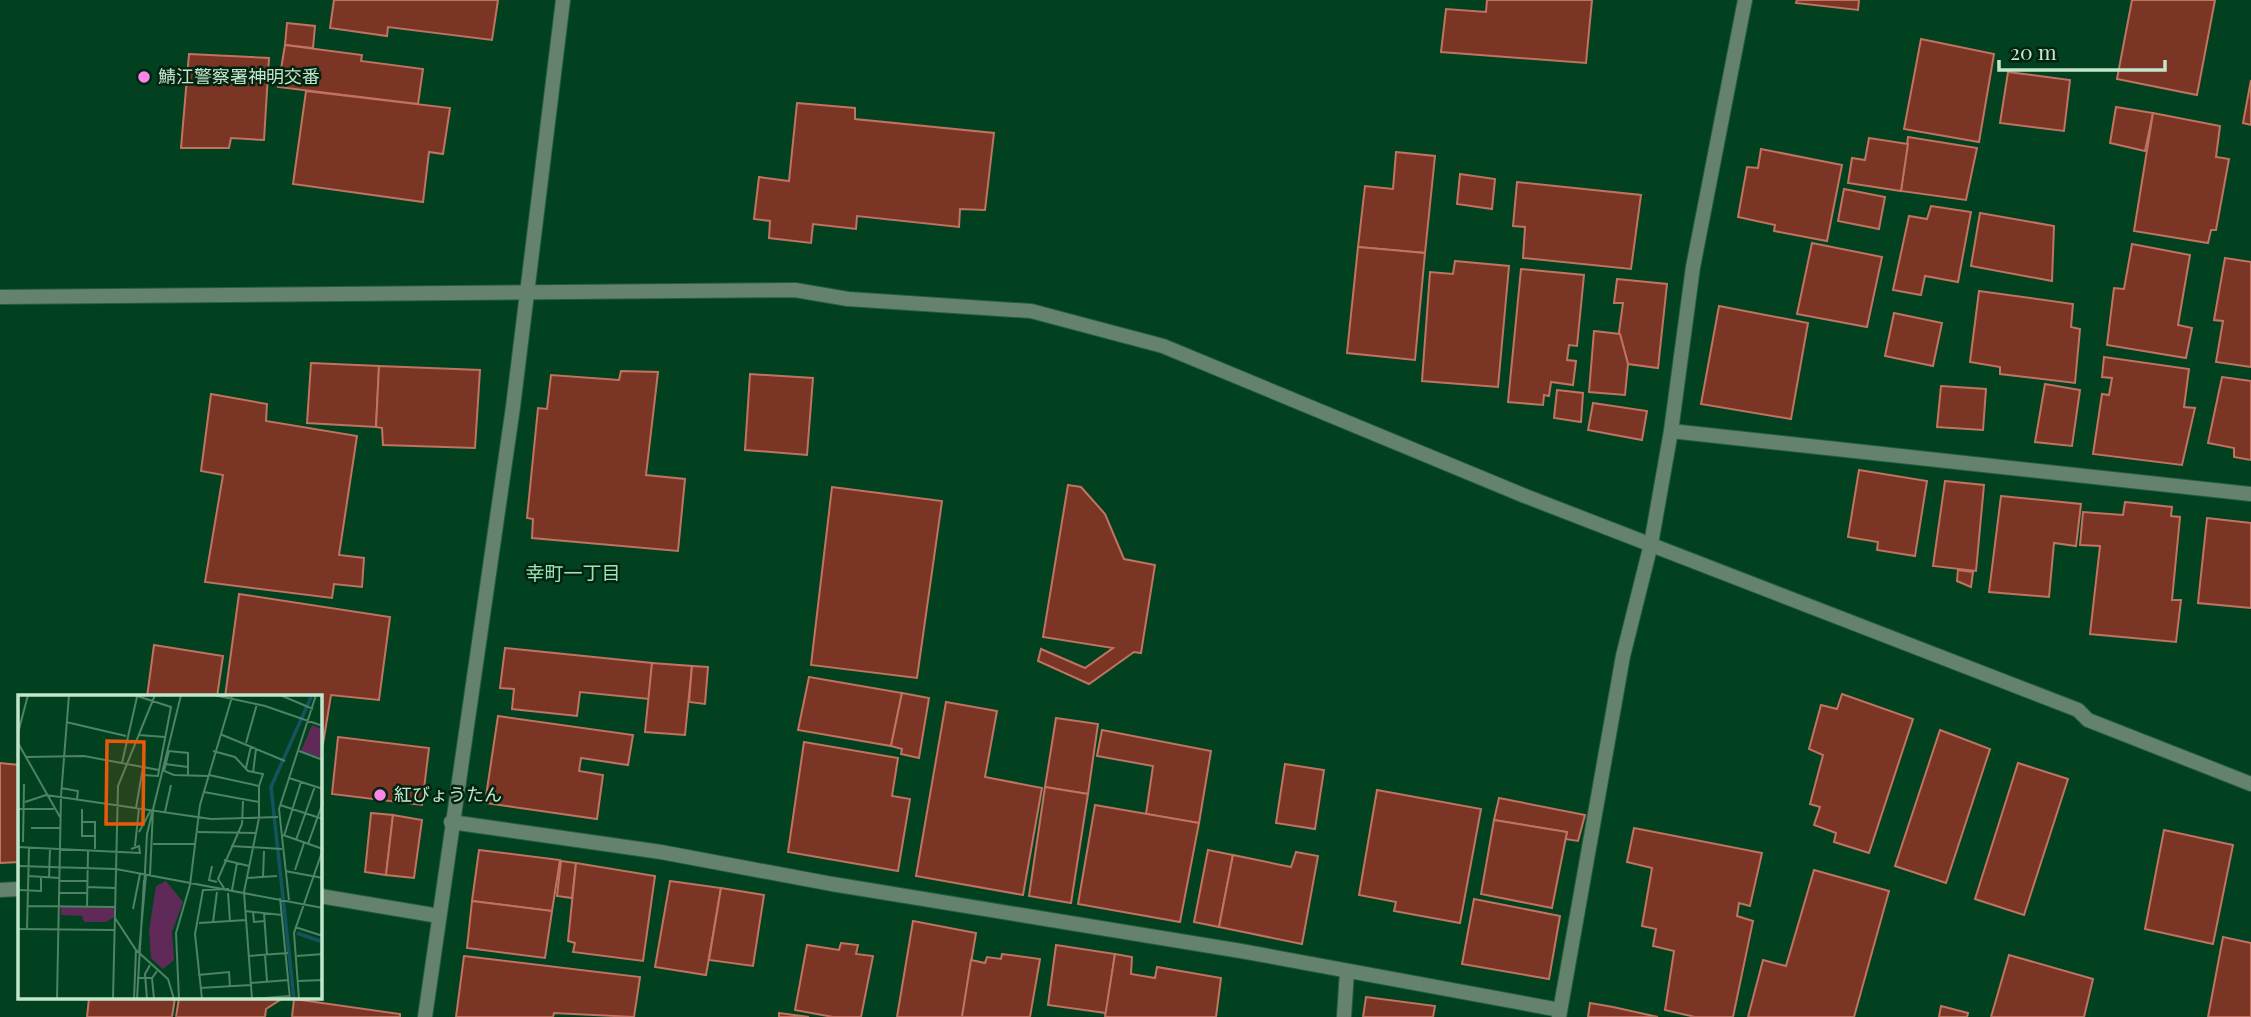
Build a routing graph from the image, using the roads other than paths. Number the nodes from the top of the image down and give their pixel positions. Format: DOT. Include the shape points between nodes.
graph roads {
  1 [pos="564,0"];
  2 [pos="1745,0"];
  3 [pos="527,293"];
  4 [pos="0,297"];
  5 [pos="1671,431"];
  6 [pos="2251,494"];
  7 [pos="1651,544"];
  8 [pos="2251,784"];
  9 [pos="451,822"];
  10 [pos="18,889"];
  11 [pos="0,890"];
  12 [pos="322,896"];
  13 [pos="439,916"];
  14 [pos="1347,971"];
  15 [pos="1559,1013"];
  16 [pos="425,1017"];
  17 [pos="1344,1017"];
  1 -- 3 [label="street"];
  2 -- 5 [label="street" via="1693,267"];
  3 -- 4 [label="street"];
  3 -- 7 [label="street" via="795,290 848,299 1031,311 1163,346"];
  3 -- 9 [label="street"];
  5 -- 6 [label="street"];
  5 -- 7 [label="street"];
  7 -- 8 [label="street" via="2078,710 2088,720"];
  7 -- 15 [label="street" via="1623,656"];
  9 -- 13 [label="street"];
  9 -- 14 [label="street" via="662,852"];
  10 -- 11 [label="street"];
  12 -- 13 [label="street"];
  13 -- 16 [label="street"];
  14 -- 15 [label="street"];
  14 -- 17 [label="street"];
}
